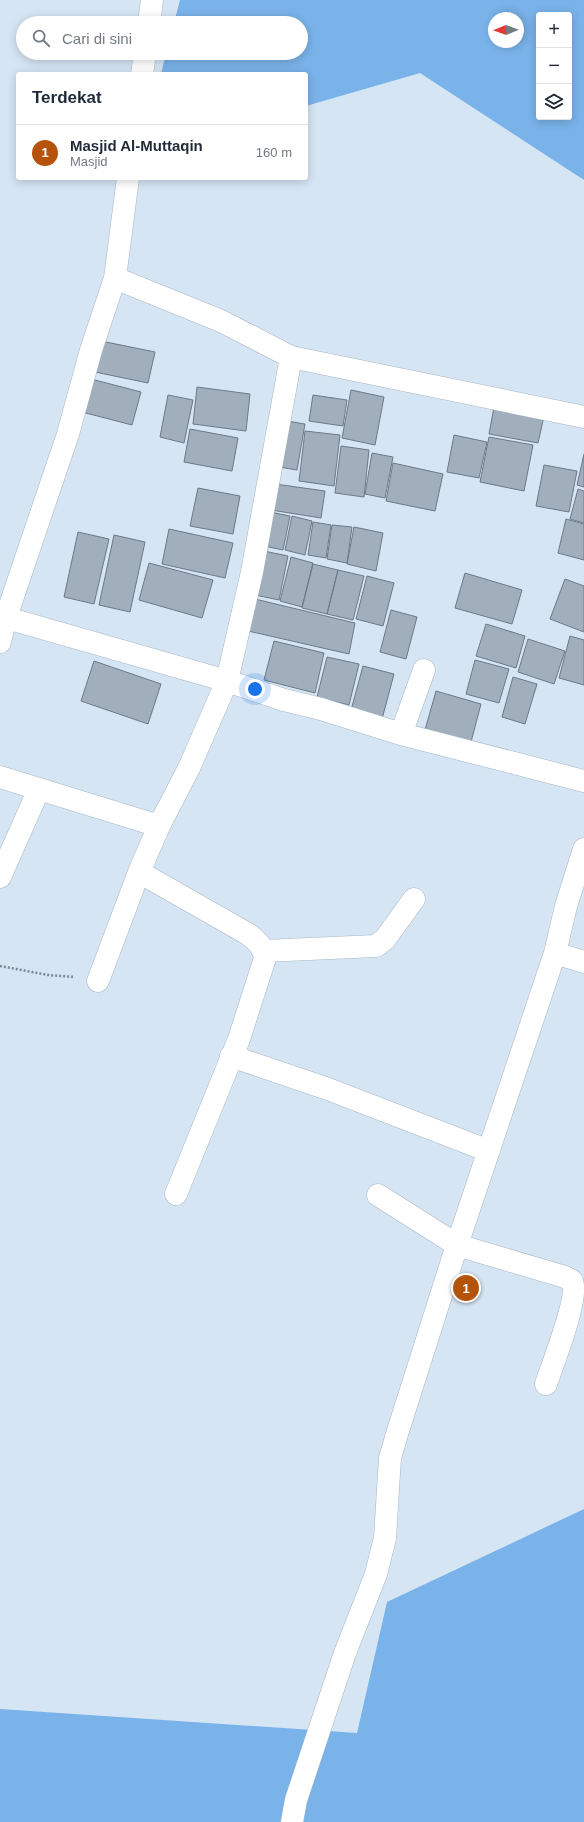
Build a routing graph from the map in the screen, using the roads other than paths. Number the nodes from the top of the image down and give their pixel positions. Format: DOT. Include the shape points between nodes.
graph roads {
  1 [pos="152,0"];
  2 [pos="150,16"];
  3 [pos="144,60"];
  4 [pos="142,72"];
  5 [pos="128,180"];
  6 [pos="115,278"];
  7 [pos="291,358"];
  8 [pos="584,418"];
  9 [pos="3,616"];
  10 [pos="0,642"];
  11 [pos="424,670"];
  12 [pos="227,681"];
  13 [pos="401,734"];
  14 [pos="0,777"];
  15 [pos="584,781"];
  16 [pos="39,789"];
  17 [pos="159,826"];
  18 [pos="584,849"];
  19 [pos="139,872"];
  20 [pos="0,877"];
  21 [pos="414,899"];
  22 [pos="264,952"];
  23 [pos="555,953"];
  24 [pos="584,962"];
  25 [pos="98,981"];
  26 [pos="231,1056"];
  27 [pos="490,1151"];
  28 [pos="176,1194"];
  29 [pos="378,1195"];
  30 [pos="457,1245"];
  31 [pos="546,1384"];
  32 [pos="292,1822"];
  1 -- 2 [label="street"];
  3 -- 4 [label="street"];
  5 -- 6 [label="street"];
  6 -- 7 [label="street" via="221,321"];
  6 -- 9 [label="street" via="91,350 68,434"];
  7 -- 8 [label="street"];
  7 -- 12 [label="street" via="252,572"];
  9 -- 10 [label="street"];
  9 -- 12 [label="street"];
  11 -- 13 [label="street"];
  12 -- 13 [label="street"];
  12 -- 17 [label="street" via="189,768"];
  13 -- 15 [label="street"];
  14 -- 16 [label="street"];
  16 -- 17 [label="street"];
  16 -- 20 [label="street"];
  17 -- 19 [label="street"];
  18 -- 23 [label="street" via="566,906"];
  19 -- 22 [label="street" via="248,934 259,943"];
  19 -- 25 [label="street"];
  21 -- 22 [label="street" via="385,939 376,946"];
  22 -- 26 [label="street" via="264,964"];
  23 -- 24 [label="street"];
  23 -- 27 [label="street"];
  26 -- 27 [label="street" via="328,1089"];
  26 -- 28 [label="street"];
  27 -- 30 [label="street"];
  29 -- 30 [label="street"];
  30 -- 31 [label="street" via="565,1277 574,1283 567,1324"];
  30 -- 32 [label="street" via="390,1458 385,1538 376,1574 345,1653 296,1800"];
}
